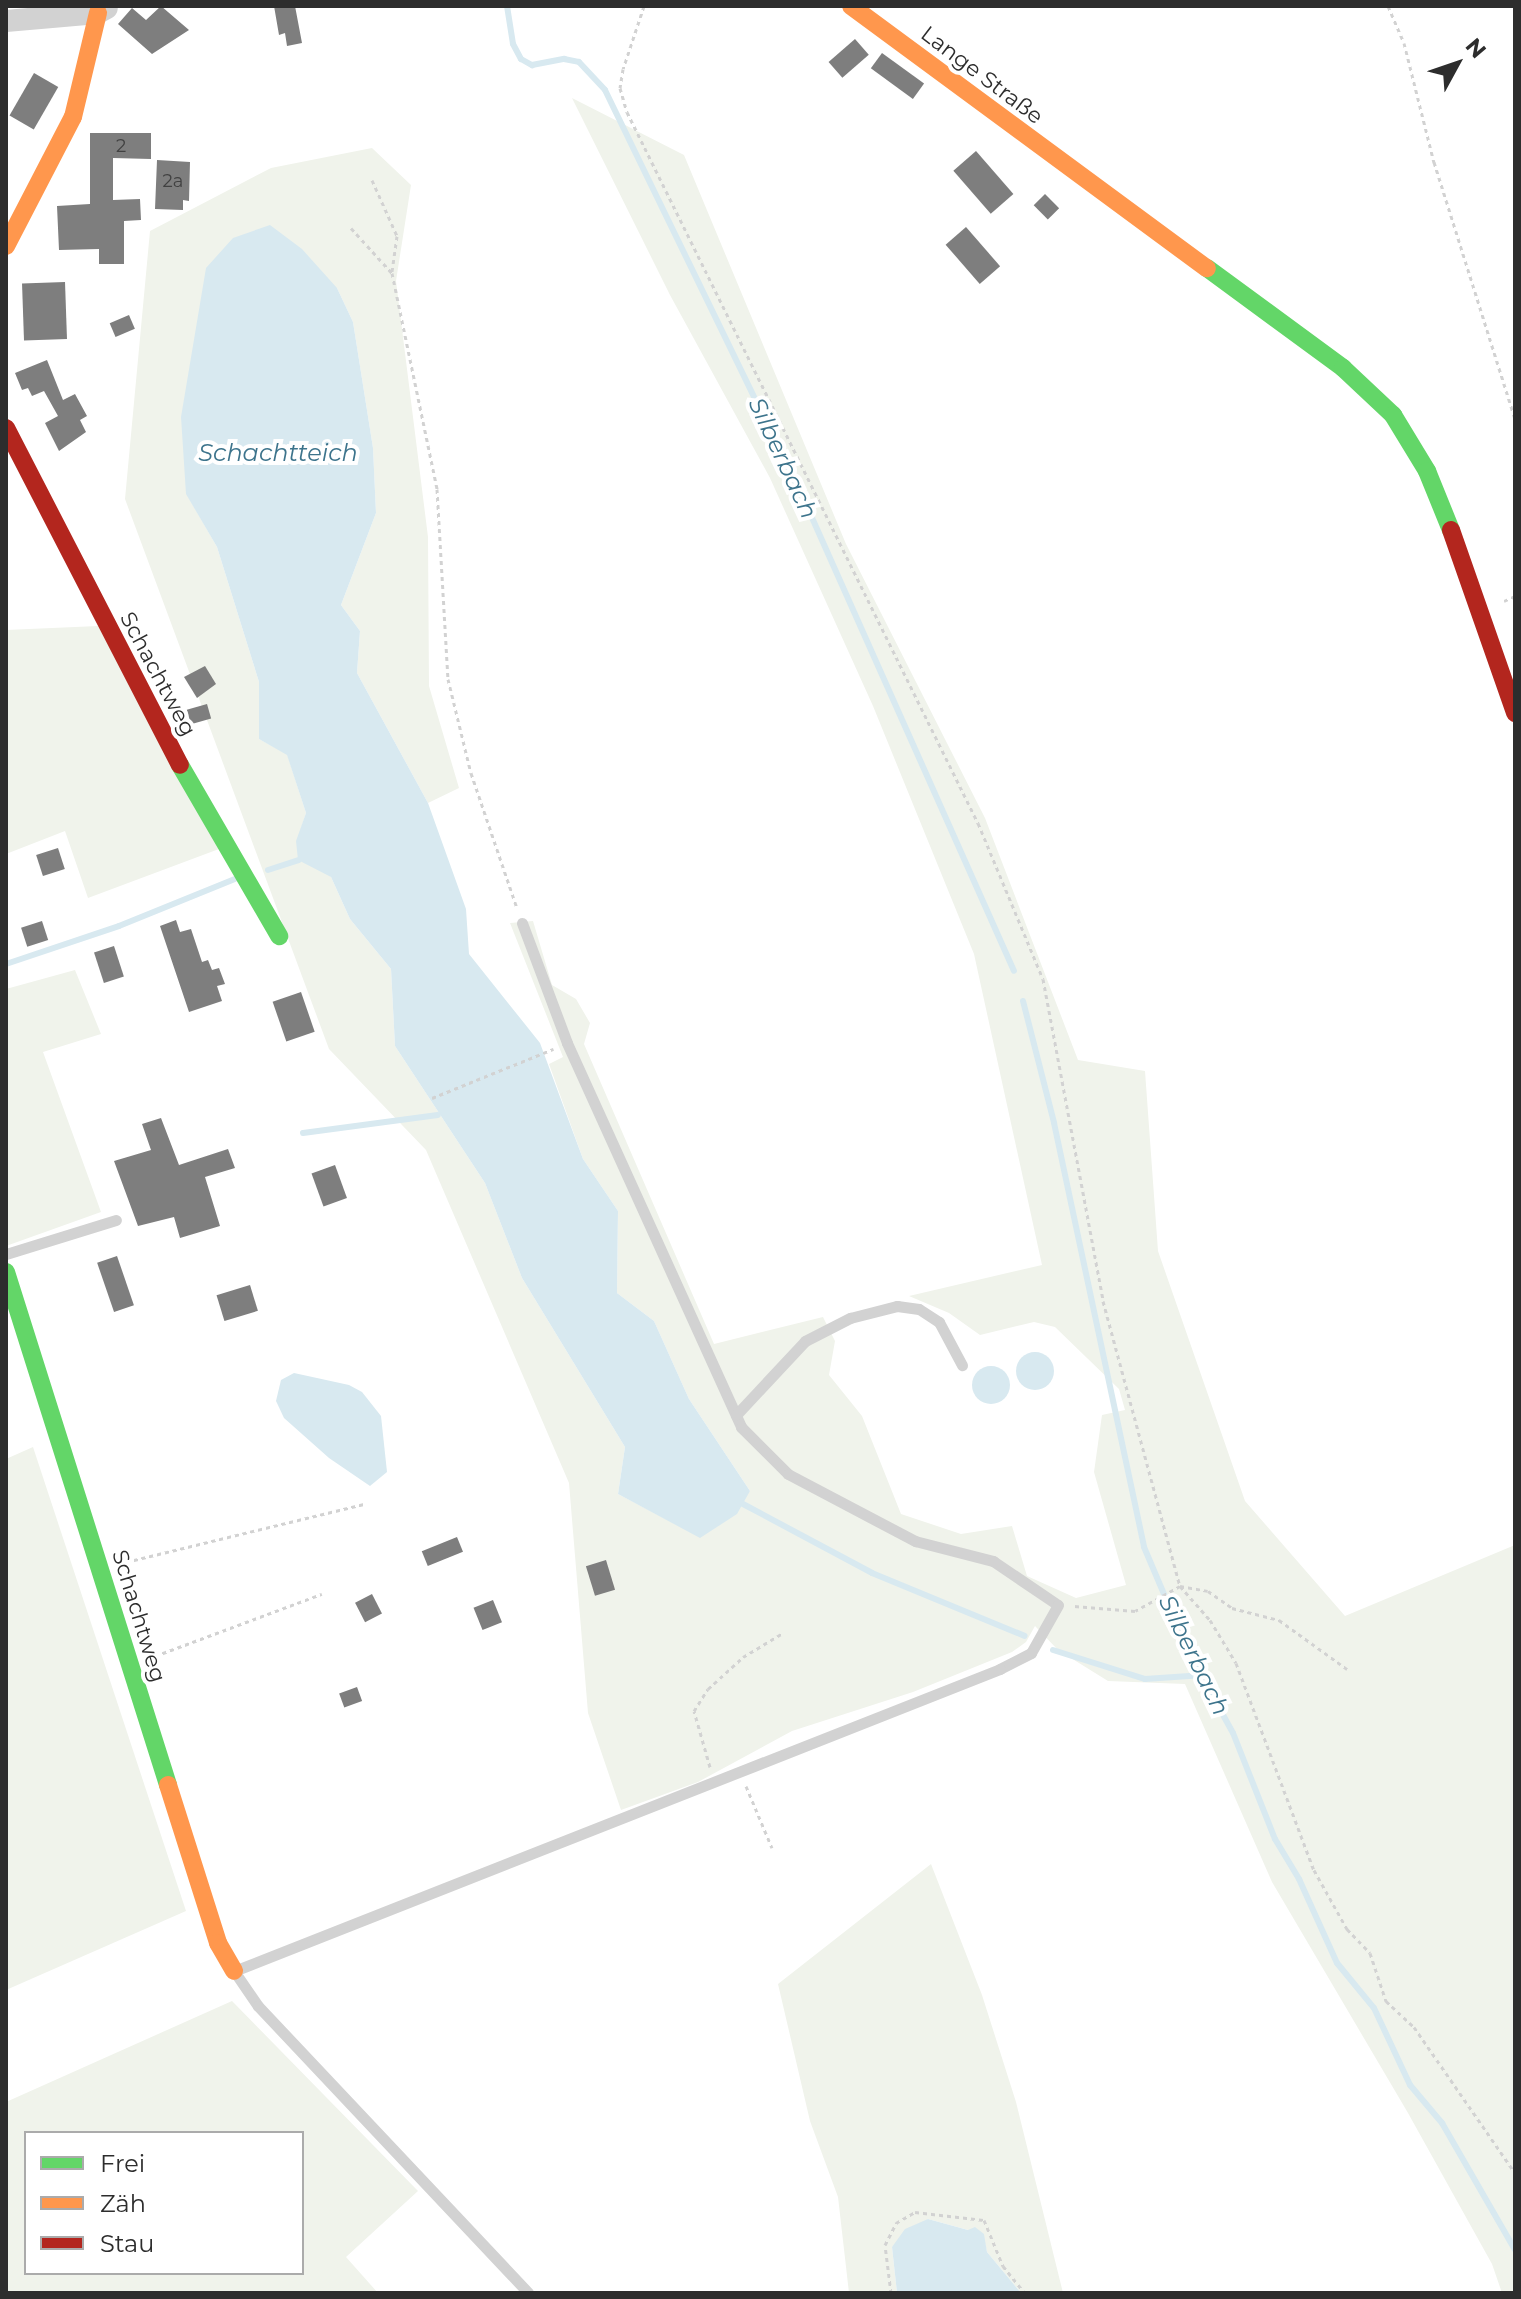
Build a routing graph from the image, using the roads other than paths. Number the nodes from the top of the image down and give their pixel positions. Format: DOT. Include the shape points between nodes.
graph roads {
  1 [pos="851,6"];
  2 [pos="104,10"];
  3 [pos="6,21"];
  4 [pos="6,246"];
  5 [pos="6,428"];
  6 [pos="1515,713"];
  7 [pos="522,923"];
  8 [pos="279,936"];
  9 [pos="517,942"];
  10 [pos="530,947"];
  11 [pos="116,1220"];
  12 [pos="6,1254"];
  13 [pos="6,1272"];
  14 [pos="962,1365"];
  15 [pos="736,1415"];
  16 [pos="234,1971"];
  17 [pos="528,2293"];
  1 -- 6 [label="street, Lange Straße" via="1343,368 1393,415 1427,471 1450,526"];
  2 -- 3 [label="street"];
  2 -- 4 [label="street" via="73,117"];
  5 -- 8 [label="street, Schachtweg" via="191,787"];
  7 -- 10 [label="lane"];
  9 -- 10 [label="lane"];
  10 -- 15 [label="lane" via="567,1043"];
  11 -- 12 [label="lane"];
  13 -- 16 [label="street, Schachtweg" via="218,1943"];
  14 -- 15 [label="lane" via="939,1322 919,1309 897,1306 850,1318 805,1341"];
  15 -- 16 [label="lane" via="741,1427 788,1474 915,1541 993,1561 1058,1605 1031,1653"];
  16 -- 17 [label="lane" via="258,2006"];
}
